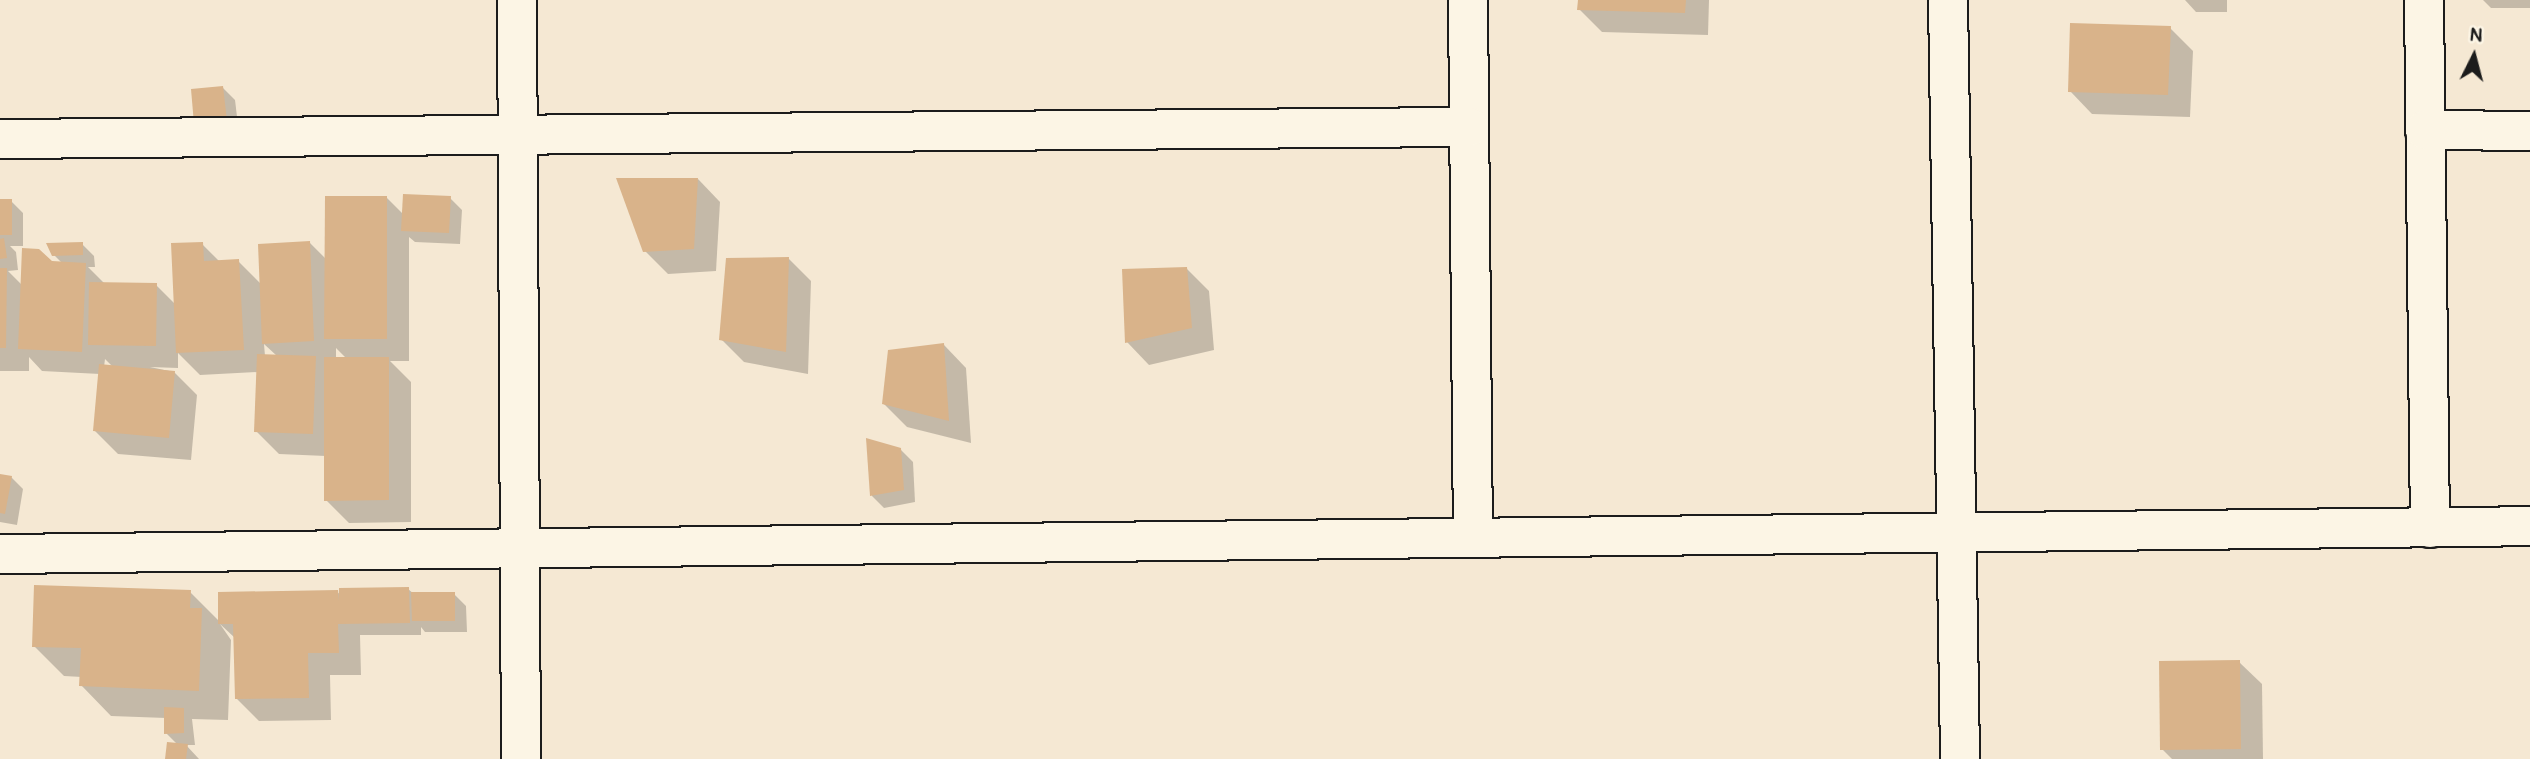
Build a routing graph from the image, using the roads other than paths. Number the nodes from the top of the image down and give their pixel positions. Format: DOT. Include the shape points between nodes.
graph roads {
  1 [pos="517,0"];
  2 [pos="1468,0"];
  3 [pos="1948,0"];
  4 [pos="2424,0"];
  5 [pos="1469,127"];
  6 [pos="2425,130"];
  7 [pos="2530,131"];
  8 [pos="518,135"];
  9 [pos="0,139"];
  10 [pos="2530,526"];
  11 [pos="2430,527"];
  12 [pos="1956,532"];
  13 [pos="1473,538"];
  14 [pos="520,548"];
  15 [pos="0,554"];
  16 [pos="521,759"];
  17 [pos="1960,759"];
  1 -- 8 [label="street"];
  2 -- 5 [label="street"];
  3 -- 12 [label="street"];
  4 -- 6 [label="street"];
  5 -- 8 [label="street"];
  5 -- 13 [label="street"];
  6 -- 7 [label="street"];
  6 -- 11 [label="street"];
  8 -- 9 [label="street"];
  8 -- 14 [label="street"];
  10 -- 11 [label="street"];
  11 -- 12 [label="street"];
  12 -- 13 [label="street"];
  12 -- 17 [label="street"];
  13 -- 14 [label="street"];
  14 -- 15 [label="street"];
  14 -- 16 [label="street"];
}
